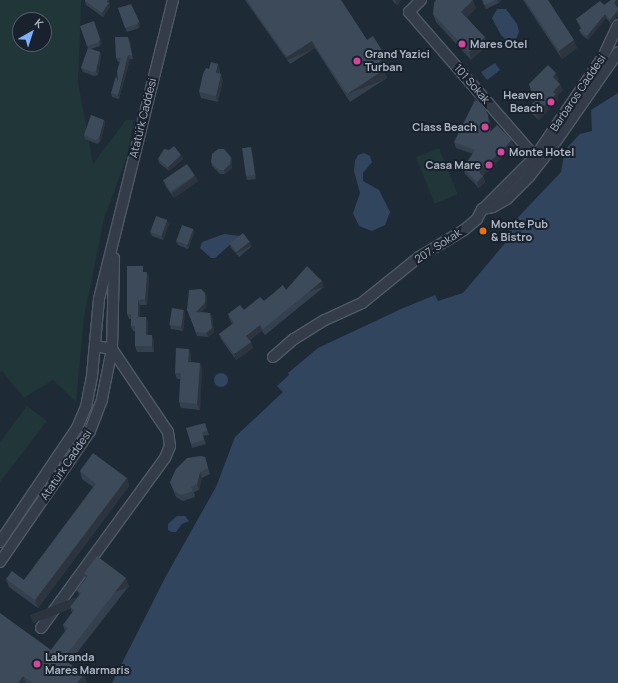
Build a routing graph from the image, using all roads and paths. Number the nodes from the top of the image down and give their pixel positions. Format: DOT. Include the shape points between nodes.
graph roads {
  1 [pos="173,0"];
  2 [pos="421,0"];
  3 [pos="618,25"];
  4 [pos="618,52"];
  5 [pos="535,157"];
  6 [pos="482,209"];
  7 [pos="114,237"];
  8 [pos="95,346"];
  9 [pos="112,349"];
  10 [pos="273,357"];
  11 [pos="0,542"];
  12 [pos="0,562"];
  13 [pos="41,628"];
  1 -- 7 [label="street, Atatürk Caddesi"];
  2 -- 5 [label="street, 101 Sokak" via="409,12"];
  3 -- 5 [label="street, Barbaros Caddesi" via="603,57"];
  4 -- 6 [label="street" via="529,177 502,203"];
  5 -- 6 [label="street, Barbaros Caddesi"];
  6 -- 10 [label="street, 207. Sokak" via="477,219 464,230 419,257 362,303 325,320 294,339"];
  7 -- 8 [label="street, Atatürk Caddesi" via="100,299"];
  7 -- 9 [label="street, Atatürk Caddesi"];
  8 -- 9 [label="street"];
  8 -- 11 [label="street, Atatürk Caddesi" via="86,407 77,428"];
  9 -- 12 [label="street, Atatürk Caddesi" via="102,399 90,431"];
  9 -- 13 [label="street" via="168,432 170,446 165,458"];
}
